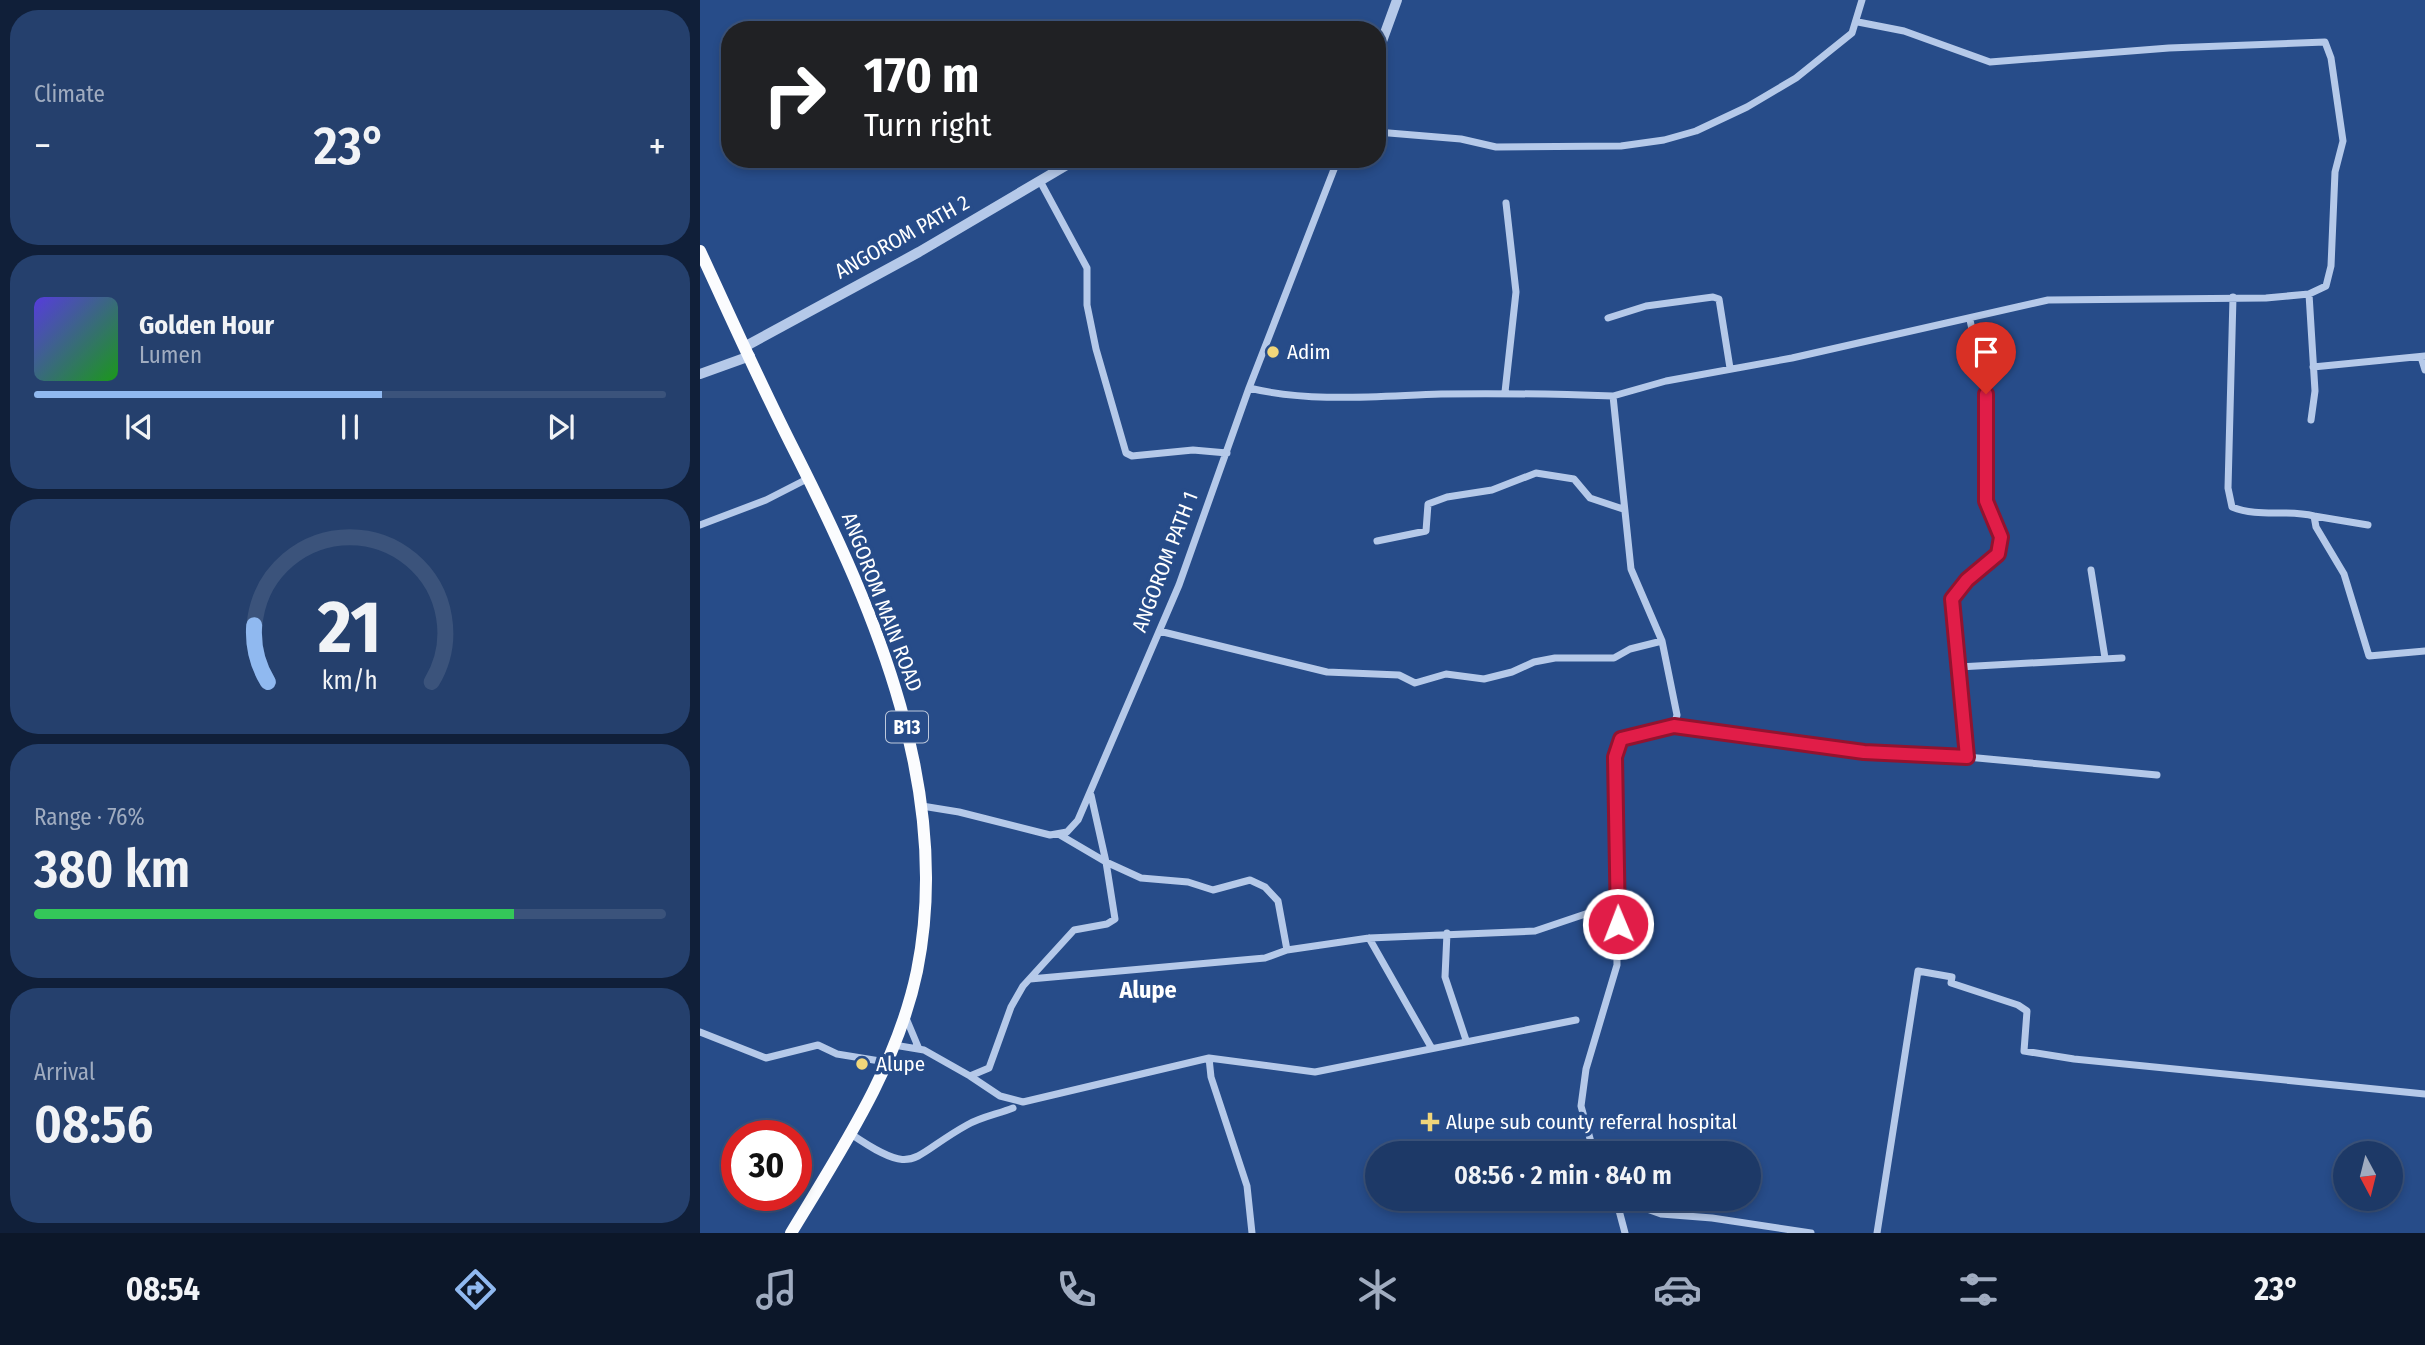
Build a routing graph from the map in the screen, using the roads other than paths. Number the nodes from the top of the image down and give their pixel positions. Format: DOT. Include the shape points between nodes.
graph roads {
  1 [pos="1397,0"];
  2 [pos="1863,0"];
  3 [pos="1858,22"];
  4 [pos="1386,30"];
  5 [pos="1386,133"];
  6 [pos="1062,168"];
  7 [pos="1335,168"];
  8 [pos="1040,181"];
  9 [pos="1506,203"];
  10 [pos="700,251"];
  11 [pos="2309,294"];
  12 [pos="2232,297"];
  13 [pos="1608,318"];
  14 [pos="1970,320"];
  15 [pos="748,351"];
  16 [pos="2423,356"];
  17 [pos="2313,367"];
  18 [pos="1730,368"];
  19 [pos="2425,370"];
  20 [pos="700,374"];
  21 [pos="1249,388"];
  22 [pos="1505,392"];
  23 [pos="1613,396"];
  24 [pos="2311,420"];
  25 [pos="1227,453"];
  26 [pos="808,478"];
  27 [pos="1623,509"];
  28 [pos="2314,516"];
  29 [pos="700,525"];
  30 [pos="2368,525"];
  31 [pos="1377,541"];
  32 [pos="2091,570"];
  33 [pos="1159,631"];
  34 [pos="1662,641"];
  35 [pos="2425,651"];
  36 [pos="2122,658"];
  37 [pos="2105,659"];
  38 [pos="1959,667"];
  39 [pos="1674,726"];
  40 [pos="1967,757"];
  41 [pos="2157,775"];
  42 [pos="1091,794"];
  43 [pos="922,806"];
  44 [pos="1060,835"];
  45 [pos="1105,862"];
  46 [pos="1618,903"];
  47 [pos="1447,933"];
  48 [pos="1369,938"];
  49 [pos="1287,950"];
  50 [pos="1030,979"];
  51 [pos="905,1014"];
  52 [pos="1576,1020"];
  53 [pos="700,1032"];
  54 [pos="1466,1040"];
  55 [pos="893,1045"];
  56 [pos="1431,1047"];
  57 [pos="919,1049"];
  58 [pos="1209,1058"];
  59 [pos="886,1062"];
  60 [pos="970,1076"];
  61 [pos="2425,1094"];
  62 [pos="1013,1108"];
  63 [pos="851,1134"];
  64 [pos="1591,1141"];
  65 [pos="1620,1211"];
  66 [pos="1652,1211"];
  67 [pos="791,1233"];
  68 [pos="1252,1233"];
  69 [pos="1625,1233"];
  70 [pos="1811,1233"];
  71 [pos="1877,1233"];
  1 -- 4 [label="street"];
  2 -- 3 [label="street"];
  3 -- 5 [label="street" via="1847,38 1763,99 1696,131 1664,140 1621,146 1496,147"];
  3 -- 11 [label="street" via="1904,32 1990,62 2325,42 2343,141 2333,192 2330,278"];
  6 -- 8 [label="street, ANGOROM PATH 2"];
  7 -- 21 [label="street, ANGOROM PATH 1"];
  8 -- 15 [label="street, ANGOROM PATH 2"];
  8 -- 25 [label="street" via="1087,268 1087,305 1096,349 1126,453"];
  9 -- 22 [label="street" via="1516,292"];
  10 -- 15 [label="highway, ANGOROM MAIN ROAD / B13"];
  11 -- 12 [label="street"];
  11 -- 17 [label="street"];
  12 -- 14 [label="street" via="2048,300"];
  12 -- 28 [label="street" via="2228,488 2232,507 2249,514"];
  13 -- 18 [label="street" via="1646,306 1719,299"];
  14 -- 18 [label="street"];
  14 -- 38 [label="street" via="1986,394 1986,501 2001,537 1998,554 1952,599"];
  15 -- 20 [label="street, ANGOROM PATH 2"];
  15 -- 26 [label="highway, ANGOROM MAIN ROAD / B13"];
  16 -- 17 [label="street"];
  16 -- 19 [label="street"];
  17 -- 24 [label="street"];
  18 -- 23 [label="street"];
  21 -- 22 [label="street" via="1314,398"];
  21 -- 25 [label="street, ANGOROM PATH 1"];
  22 -- 23 [label="street"];
  23 -- 27 [label="street"];
  25 -- 33 [label="street, ANGOROM PATH 1"];
  26 -- 29 [label="street"];
  26 -- 43 [label="highway, ANGOROM MAIN ROAD / B13" via="835,530 897,695"];
  27 -- 31 [label="street" via="1590,498 1574,479 1536,472 1492,490 1428,504 1426,531"];
  27 -- 34 [label="street" via="1631,569"];
  28 -- 30 [label="street"];
  28 -- 35 [label="street" via="2344,574 2369,656"];
  32 -- 37 [label="street"];
  33 -- 34 [label="street" via="1327,672 1399,675 1415,683 1446,674 1484,680 1555,658 1614,658"];
  33 -- 42 [label="street, ANGOROM PATH 1"];
  34 -- 39 [label="street" via="1677,715"];
  36 -- 37 [label="street"];
  37 -- 38 [label="street"];
  38 -- 40 [label="street"];
  39 -- 40 [label="street" via="1864,752"];
  39 -- 46 [label="street" via="1621,739 1615,757"];
  40 -- 41 [label="street"];
  42 -- 44 [label="street, ANGOROM PATH 1" via="1078,820"];
  42 -- 45 [label="street"];
  43 -- 44 [label="street"];
  43 -- 51 [label="highway, ANGOROM MAIN ROAD / B13" via="921,936"];
  44 -- 45 [label="street"];
  45 -- 49 [label="street" via="1140,878 1188,882 1213,890 1250,880 1265,887 1278,901"];
  45 -- 50 [label="street" via="1115,919 1074,930"];
  46 -- 47 [label="street" via="1535,930"];
  46 -- 64 [label="street" via="1617,965 1586,1069 1581,1106"];
  47 -- 48 [label="street"];
  47 -- 54 [label="street" via="1446,977"];
  48 -- 49 [label="street"];
  48 -- 56 [label="street"];
  49 -- 50 [label="street" via="1265,958"];
  50 -- 60 [label="street" via="1011,1007 989,1068"];
  51 -- 55 [label="highway, ANGOROM MAIN ROAD / B13"];
  51 -- 57 [label="street"];
  52 -- 54 [label="street"];
  53 -- 59 [label="street" via="766,1058 818,1045 837,1054"];
  54 -- 56 [label="street"];
  55 -- 57 [label="street"];
  55 -- 59 [label="highway, ANGOROM MAIN ROAD / B13"];
  56 -- 58 [label="street" via="1315,1072"];
  57 -- 60 [label="street"];
  58 -- 60 [label="street" via="1023,1102 1000,1096"];
  58 -- 68 [label="street" via="1247,1186"];
  59 -- 63 [label="highway, ANGOROM MAIN ROAD / B13"];
  61 -- 71 [label="street" via="2024,1051 2027,1011 1951,983 1952,977 1918,971"];
  62 -- 63 [label="street" via="965,1126 910,1161 894,1160"];
  63 -- 67 [label="highway, ANGOROM MAIN ROAD / B13"];
  65 -- 69 [label="street"];
  66 -- 70 [label="street"];
}
